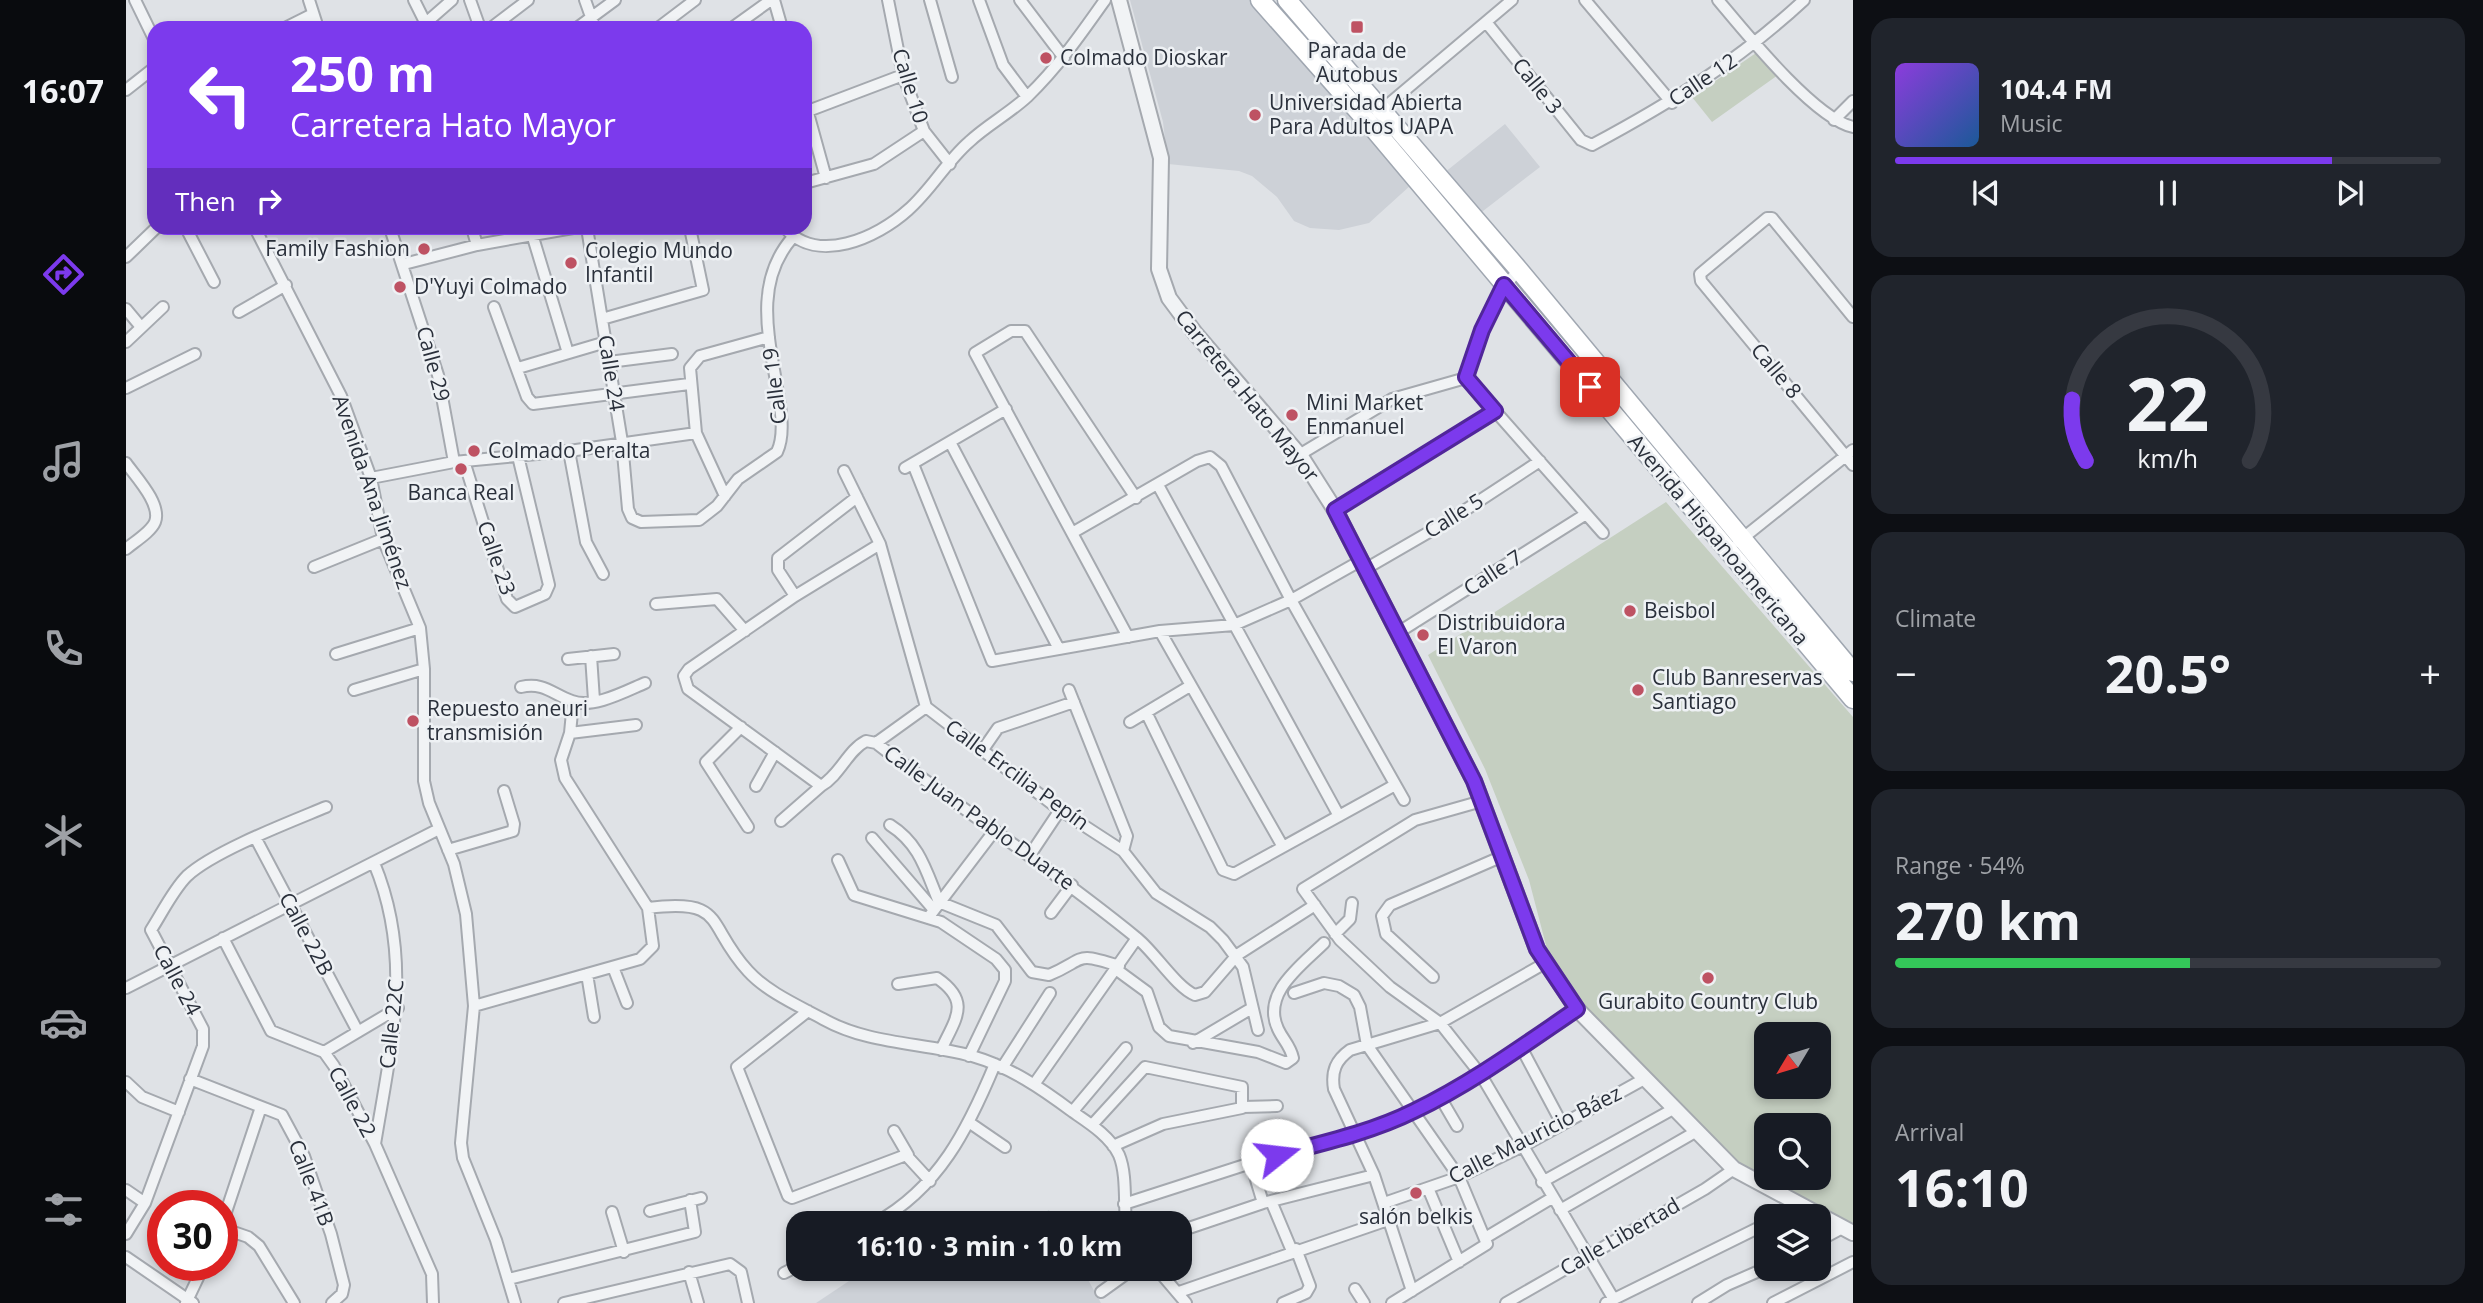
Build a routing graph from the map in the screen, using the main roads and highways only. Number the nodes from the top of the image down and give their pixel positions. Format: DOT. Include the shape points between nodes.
graph roads {
  1 [pos="1260,0"];
  2 [pos="1287,0"];
  3 [pos="1853,672"];
  4 [pos="1853,699"];
  1 -- 4 [label="main road, Avenida Hispanoamericana"];
  2 -- 3 [label="main road, Avenida Hispanoamericana" via="1519,270"];
}
